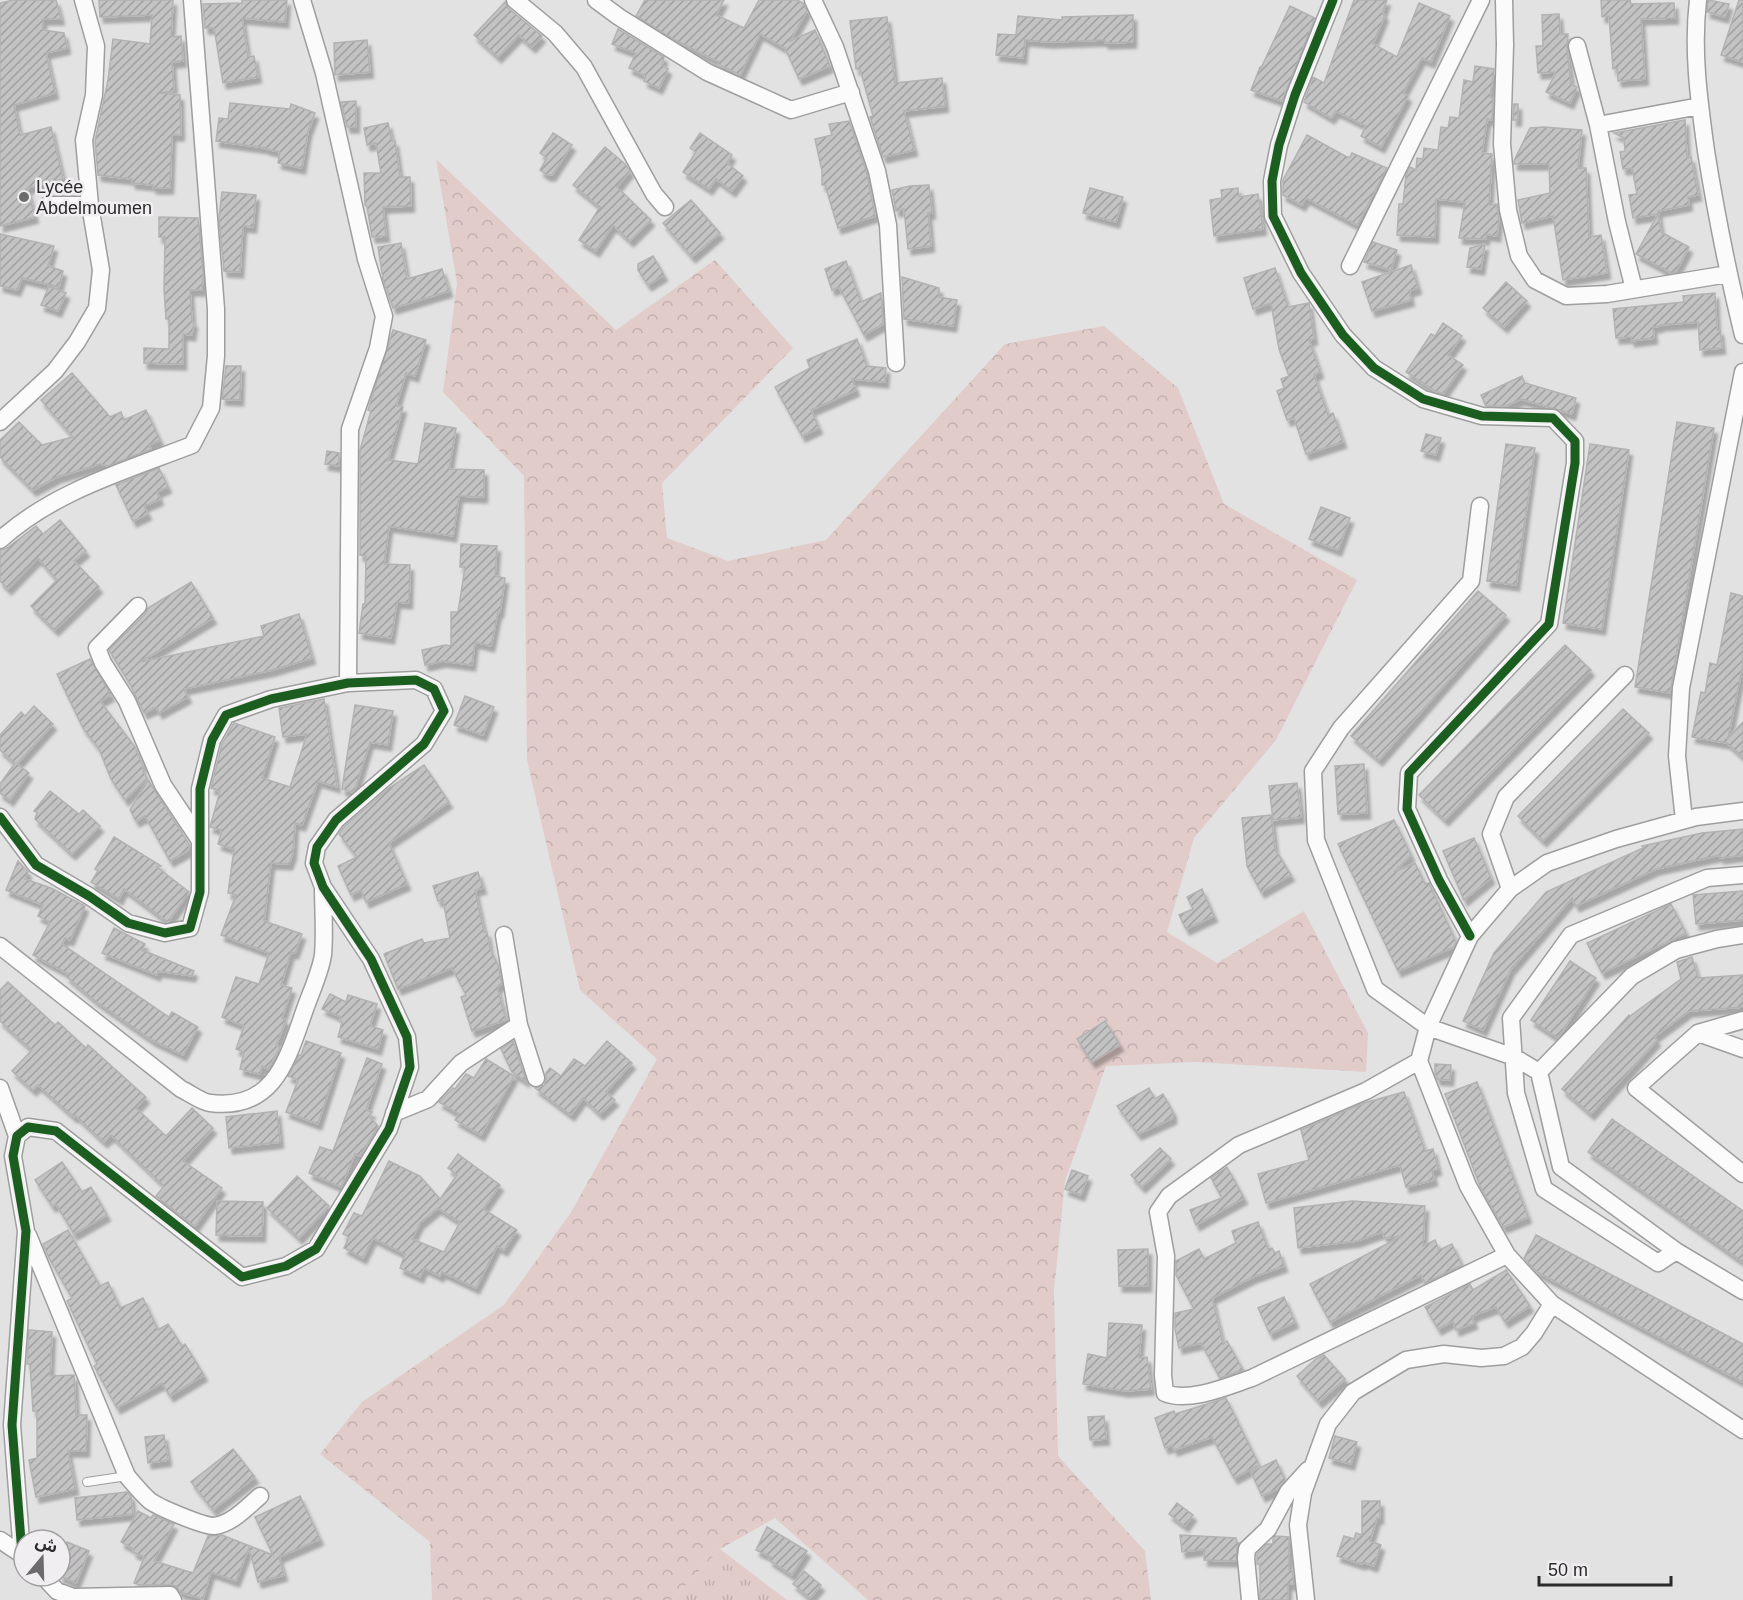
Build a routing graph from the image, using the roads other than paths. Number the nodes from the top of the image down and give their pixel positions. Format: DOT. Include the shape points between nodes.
graph roads {
  1 [pos="83,0"];
  2 [pos="192,0"];
  3 [pos="302,0"];
  4 [pos="515,0"];
  5 [pos="596,0"];
  6 [pos="813,0"];
  7 [pos="1333,0"];
  8 [pos="1481,0"];
  9 [pos="1504,0"];
  10 [pos="1698,0"];
  11 [pos="1577,46"];
  12 [pos="851,92"];
  13 [pos="1700,106"];
  14 [pos="1599,125"];
  15 [pos="48,205"];
  16 [pos="90,206"];
  17 [pos="665,207"];
  18 [pos="1350,266"];
  19 [pos="1728,274"];
  20 [pos="1634,289"];
  21 [pos="1743,335"];
  22 [pos="896,363"];
  23 [pos="1743,372"];
  24 [pos="0,422"];
  25 [pos="1480,506"];
  26 [pos="0,540"];
  27 [pos="138,606"];
  28 [pos="1625,675"];
  29 [pos="348,683"];
  30 [pos="1743,811"];
  31 [pos="0,817"];
  32 [pos="1684,820"];
  33 [pos="199,839"];
  34 [pos="1743,875"];
  35 [pos="323,887"];
  36 [pos="1510,889"];
  37 [pos="504,935"];
  38 [pos="1743,935"];
  39 [pos="1470,936"];
  40 [pos="0,946"];
  41 [pos="1743,1020"];
  42 [pos="519,1025"];
  43 [pos="1428,1027"];
  44 [pos="1698,1033"];
  45 [pos="1743,1049"];
  46 [pos="1514,1057"];
  47 [pos="1419,1061"];
  48 [pos="1539,1072"];
  49 [pos="536,1078"];
  50 [pos="0,1088"];
  51 [pos="394,1113"];
  52 [pos="19,1128"];
  53 [pos="1743,1173"];
  54 [pos="26,1231"];
  55 [pos="1676,1251"];
  56 [pos="1507,1255"];
  57 [pos="1743,1292"];
  58 [pos="1552,1304"];
  59 [pos="0,1410"];
  60 [pos="12,1425"];
  61 [pos="1743,1430"];
  62 [pos="1312,1466"];
  63 [pos="127,1476"];
  64 [pos="87,1482"];
  65 [pos="260,1496"];
  66 [pos="1298,1525"];
  67 [pos="21,1528"];
  68 [pos="1268,1529"];
  69 [pos="54,1588"];
  70 [pos="173,1600"];
  71 [pos="1250,1600"];
  72 [pos="1306,1600"];
  1 -- 16 [label="street" via="96,46 94,95 84,140"];
  2 -- 26 [label="street" via="216,309 211,408 192,445 82,487 38,511"];
  3 -- 29 [label="street" via="324,73 366,259 384,316 378,348 350,429"];
  4 -- 17 [label="street" via="555,33 584,66 654,194"];
  5 -- 12 [label="street" via="707,72 791,110"];
  6 -- 12 [label="street"];
  7 -- 39 [label="street" via="1295,94 1272,181 1273,216 1301,273 1343,335 1374,368 1423,399 1482,416 1554,418 1575,441 1575,463 1548,624 1409,773 1407,809"];
  8 -- 18 [label="street"];
  9 -- 20 [label="street" via="1502,144 1508,210 1519,256 1535,280 1566,296"];
  10 -- 13 [label="street" via="1695,39"];
  11 -- 14 [label="street"];
  12 -- 22 [label="street" via="877,171 888,225"];
  13 -- 14 [label="street"];
  13 -- 19 [label="street"];
  14 -- 20 [label="street"];
  15 -- 16 [label="street"];
  16 -- 24 [label="street" via="101,270 97,308 55,371"];
  19 -- 20 [label="street"];
  19 -- 21 [label="street"];
  23 -- 32 [label="street" via="1681,688 1677,756"];
  25 -- 43 [label="street" via="1472,581 1341,728 1313,771 1316,840 1375,989"];
  27 -- 33 [label="street" via="97,648 127,701 163,785"];
  28 -- 36 [label="street" via="1506,797 1491,834"];
  29 -- 33 [label="street" via="271,699 226,716 212,740 200,789"];
  29 -- 35 [label="street" via="416,680 434,689 444,711 424,744 336,820 317,847 314,862"];
  30 -- 32 [label="street"];
  31 -- 33 [label="street" via="36,865 128,923 165,933 190,928 200,892"];
  32 -- 36 [label="street" via="1547,863"];
  34 -- 46 [label="street" via="1707,878 1572,935 1511,1018"];
  35 -- 40 [label="street" via="322,957 291,1049 277,1078 256,1095 239,1102 208,1103 181,1089"];
  35 -- 51 [label="street" via="371,959 407,1037 410,1067"];
  36 -- 39 [label="street"];
  37 -- 42 [label="street"];
  38 -- 48 [label="street" via="1676,950 1632,976"];
  39 -- 43 [label="street"];
  41 -- 44 [label="street"];
  42 -- 49 [label="street"];
  42 -- 51 [label="street" via="461,1063 428,1099"];
  43 -- 46 [label="street"];
  43 -- 47 [label="street"];
  44 -- 45 [label="street"];
  44 -- 53 [label="street" via="1636,1088"];
  46 -- 48 [label="street"];
  46 -- 55 [label="street" via="1516,1093 1544,1189 1658,1263"];
  47 -- 56 [label="street" via="1468,1186"];
  47 -- 56 [label="street" via="1366,1091 1239,1145 1169,1196 1158,1212 1166,1256 1165,1392 1175,1397 1215,1391 1252,1378"];
  48 -- 55 [label="street" via="1561,1167"];
  50 -- 52 [label="street"];
  51 -- 52 [label="street" via="389,1129 316,1249 286,1266 242,1277 56,1131"];
  52 -- 54 [label="street" via="13,1156"];
  54 -- 60 [label="street"];
  54 -- 63 [label="street"];
  55 -- 57 [label="street"];
  56 -- 58 [label="street"];
  58 -- 61 [label="street"];
  58 -- 62 [label="street" via="1522,1347 1504,1356 1444,1354 1406,1360 1353,1392 1328,1424"];
  59 -- 60 [label="street"];
  60 -- 67 [label="street"];
  62 -- 66 [label="street"];
  62 -- 68 [label="street" via="1288,1492"];
  63 -- 64 [label="lane"];
  63 -- 65 [label="street" via="151,1502 213,1526 234,1518"];
  66 -- 68 [label="street"];
  66 -- 72 [label="street"];
  68 -- 71 [label="street" via="1247,1549"];
  69 -- 70 [label="street" via="73,1597 170,1595"];
}
